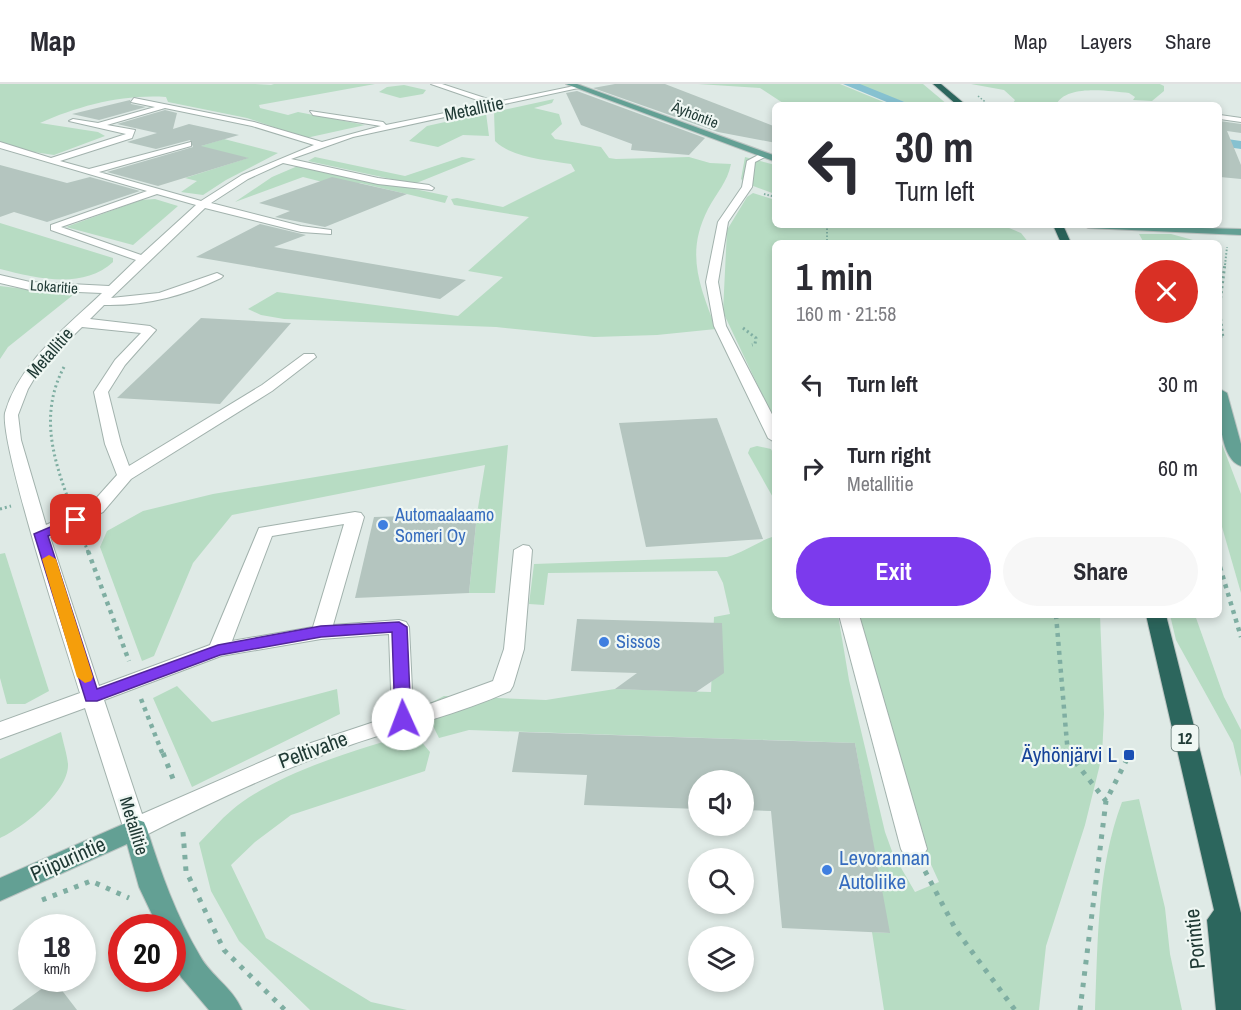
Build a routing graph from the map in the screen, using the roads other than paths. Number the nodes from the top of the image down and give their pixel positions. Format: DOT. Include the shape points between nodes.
graph roads {
  1 [pos="435,84"];
  2 [pos="937,84"];
  3 [pos="575,85"];
  4 [pos="135,100"];
  5 [pos="958,102"];
  6 [pos="496,104"];
  7 [pos="165,106"];
  8 [pos="313,113"];
  9 [pos="1227,116"];
  10 [pos="1241,120"];
  11 [pos="73,121"];
  12 [pos="97,125"];
  13 [pos="392,126"];
  14 [pos="304,140"];
  15 [pos="188,144"];
  16 [pos="320,144"];
  17 [pos="0,145"];
  18 [pos="286,152"];
  19 [pos="770,157"];
  20 [pos="51,161"];
  21 [pos="89,172"];
  22 [pos="429,188"];
  23 [pos="157,191"];
  24 [pos="203,204"];
  25 [pos="1116,228"];
  26 [pos="327,232"];
  27 [pos="1241,232"];
  28 [pos="1220,239"];
  29 [pos="142,259"];
  30 [pos="217,276"];
  31 [pos="0,279"];
  32 [pos="109,290"];
  33 [pos="98,301"];
  34 [pos="76,323"];
  35 [pos="309,357"];
  36 [pos="1222,402"];
  37 [pos="772,430"];
  38 [pos="1241,461"];
  39 [pos="125,476"];
  40 [pos="41,534"];
  41 [pos="523,550"];
  42 [pos="850,618"];
  43 [pos="1157,618"];
  44 [pos="321,632"];
  45 [pos="218,650"];
  46 [pos="92,697"];
  47 [pos="403,719"];
  48 [pos="0,731"];
  49 [pos="135,829"];
  50 [pos="914,849"];
  51 [pos="1214,862"];
  52 [pos="0,890"];
  53 [pos="165,914"];
  54 [pos="186,957"];
  55 [pos="1241,963"];
  56 [pos="228,1010"];
  57 [pos="1230,1010"];
  1 -- 6 [label="street"];
  2 -- 5 [label="highway"];
  3 -- 6 [label="street, Metallitie"];
  3 -- 19 [label="main road, Äyhöntie"];
  4 -- 7 [label="street"];
  6 -- 13 [label="street, Metallitie"];
  7 -- 12 [label="street"];
  7 -- 14 [label="street" via="254,124"];
  8 -- 13 [label="street"];
  9 -- 10 [label="street"];
  11 -- 12 [label="street"];
  12 -- 20 [label="street" via="132,132"];
  13 -- 16 [label="street, Metallitie"];
  14 -- 16 [label="street"];
  14 -- 18 [label="street"];
  15 -- 21 [label="street"];
  16 -- 18 [label="street, Metallitie"];
  17 -- 20 [label="street"];
  18 -- 22 [label="street" via="378,181"];
  18 -- 24 [label="street, Metallitie"];
  19 -- 37 [label="street" via="751,161 747,187 723,222 712,282 720,326"];
  20 -- 21 [label="street"];
  21 -- 23 [label="street"];
  23 -- 24 [label="street"];
  23 -- 29 [label="street" via="55,228"];
  24 -- 26 [label="street"];
  24 -- 29 [label="street, Metallitie"];
  25 -- 28 [label="main road"];
  27 -- 28 [label="main road"];
  29 -- 32 [label="street, Metallitie"];
  30 -- 33 [label="street" via="159,297 121,303"];
  31 -- 32 [label="street, Lokaritie" via="30,286"];
  32 -- 33 [label="street, Metallitie"];
  33 -- 34 [label="street, Metallitie"];
  34 -- 39 [label="street" via="150,330 120,363 101,392"];
  34 -- 40 [label="street, Metallitie" via="36,365 11,416 23,480"];
  35 -- 39 [label="street" via="267,388"];
  36 -- 38 [label="main road" via="1230,437"];
  39 -- 40 [label="street" via="97,508"];
  40 -- 46 [label="street, Metallitie"];
  41 -- 47 [label="street, Peltivahe" via="514,649 502,686 471,701"];
  42 -- 50 [label="street"];
  43 -- 51 [label="highway, 12"];
  44 -- 45 [label="street"];
  44 -- 45 [label="street" via="356,517 265,532"];
  44 -- 47 [label="street" via="399,627"];
  45 -- 46 [label="street"];
  46 -- 48 [label="street"];
  46 -- 49 [label="street, Metallitie"];
  47 -- 49 [label="street, Peltivahe" via="276,763"];
  49 -- 52 [label="main road, Piipurintie"];
  49 -- 53 [label="main road, Metallitie" via="152,887"];
  51 -- 55 [label="highway, 12"];
  51 -- 57 [label="highway, Porintie / 12"];
  54 -- 56 [label="main road, Metallitie"];
}
